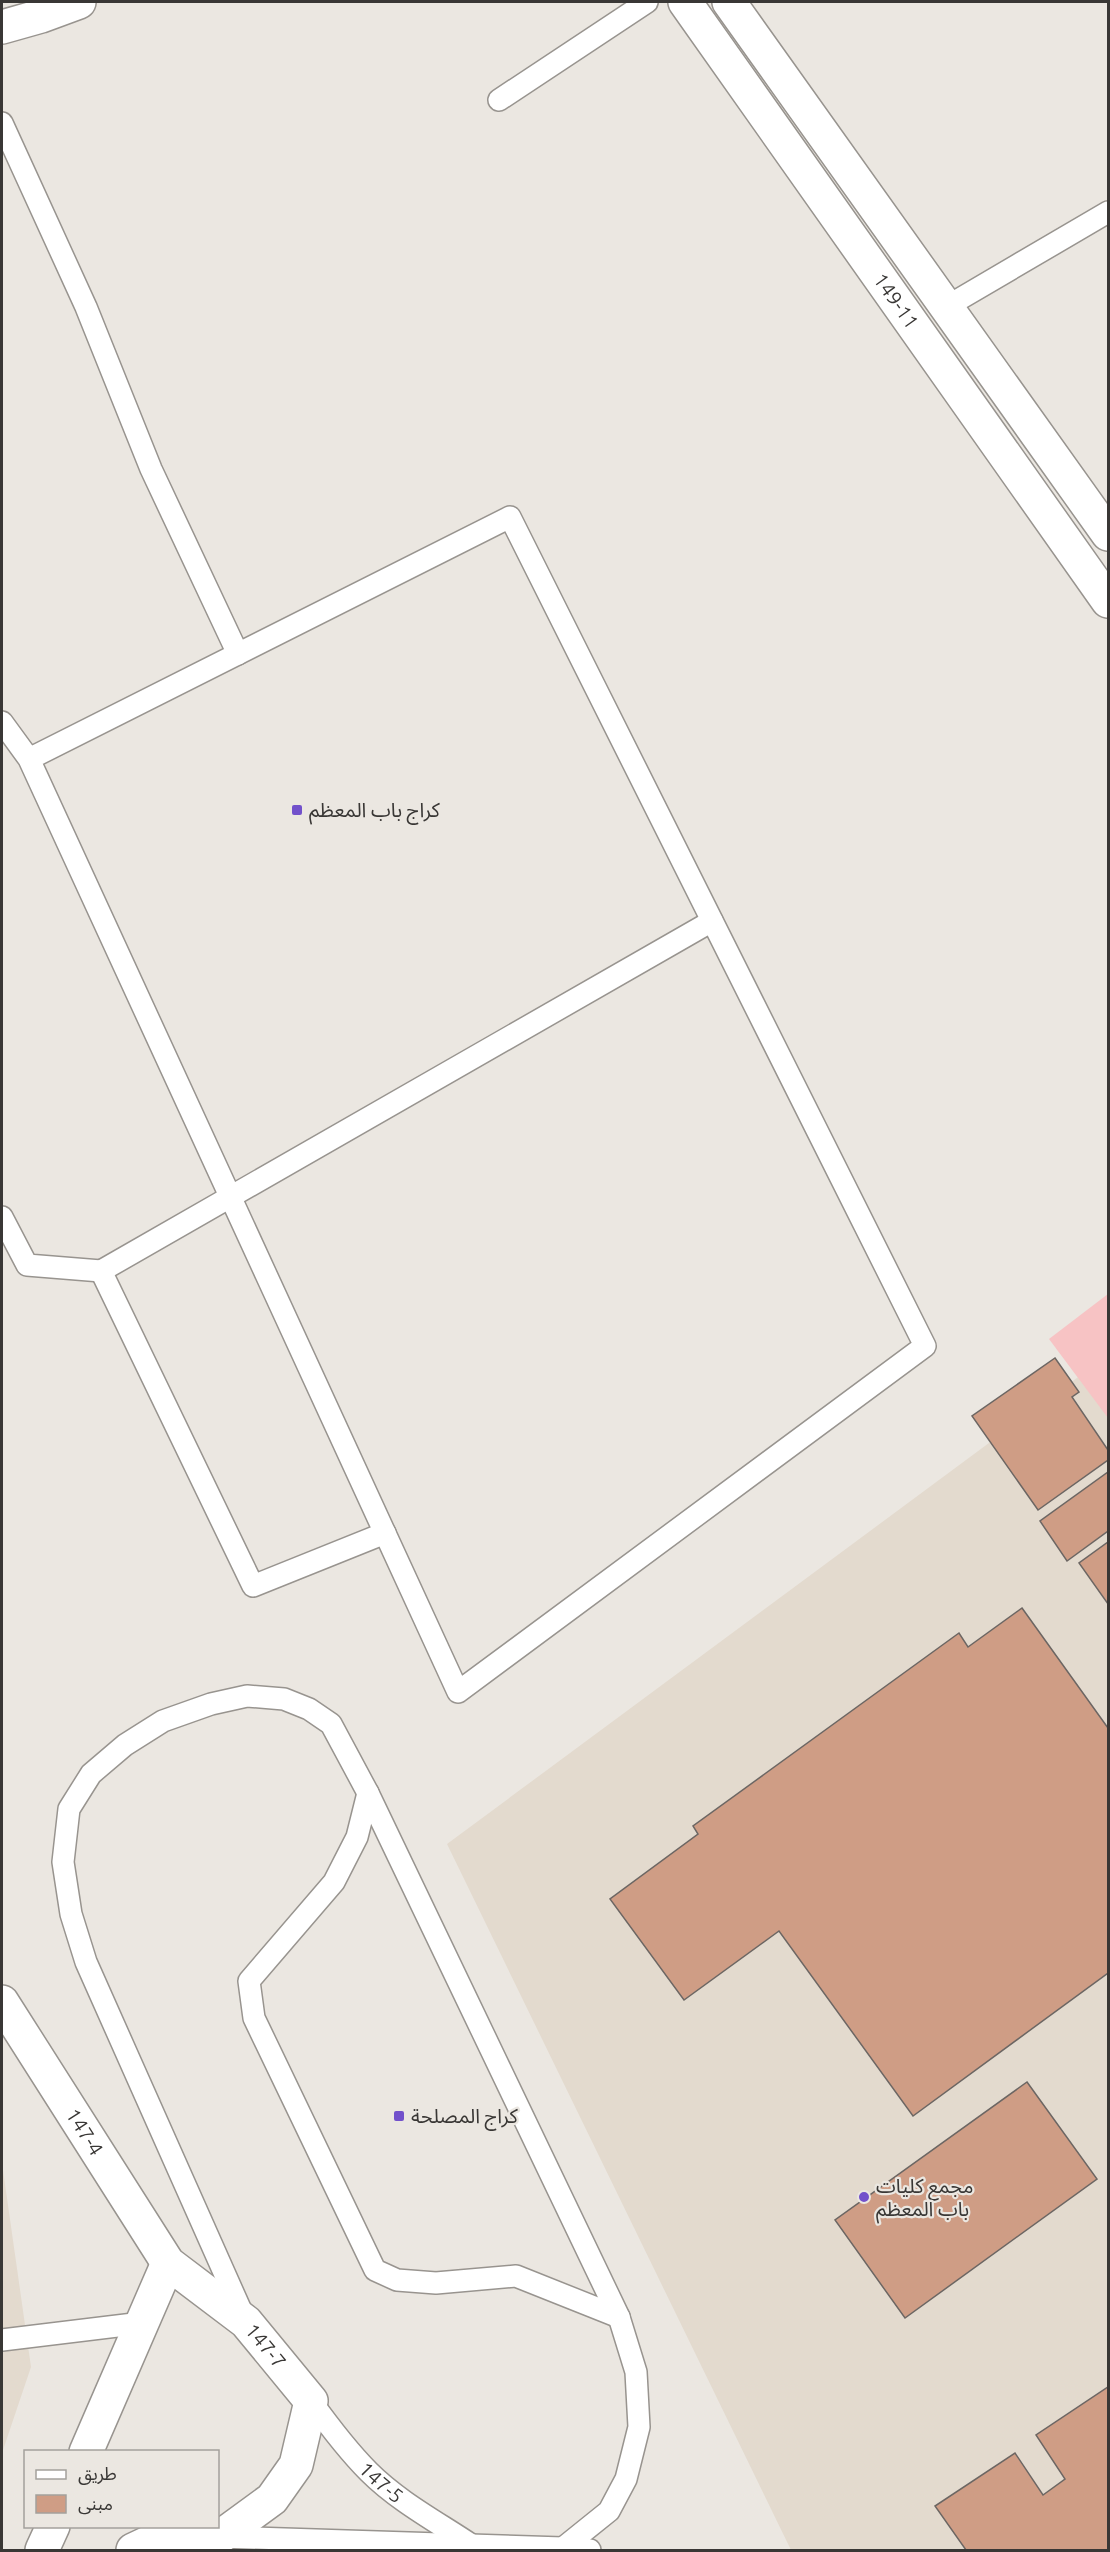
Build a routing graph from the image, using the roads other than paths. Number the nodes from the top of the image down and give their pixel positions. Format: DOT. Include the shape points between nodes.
graph roads {
  1 [pos="79,2"];
  2 [pos="647,2"];
  3 [pos="685,2"];
  4 [pos="729,2"];
  5 [pos="2,27"];
  6 [pos="499,100"];
  7 [pos="2,123"];
  8 [pos="1108,212"];
  9 [pos="946,307"];
  10 [pos="1108,534"];
  11 [pos="1108,601"];
  12 [pos="238,654"];
  13 [pos="2,722"];
  14 [pos="29,759"];
  15 [pos="712,921"];
  16 [pos="230,1197"];
  17 [pos="2,1217"];
  18 [pos="101,1271"];
  19 [pos="385,1533"];
  20 [pos="368,1793"];
  21 [pos="2,2002"];
  22 [pos="168,2263"];
  23 [pos="620,2317"];
  24 [pos="246,2322"];
  25 [pos="142,2323"];
  26 [pos="2,2340"];
  27 [pos="311,2401"];
  28 [pos="86,2450"];
  29 [pos="52,2528"];
  30 [pos="220,2537"];
  31 [pos="471,2544"];
  32 [pos="563,2548"];
  33 [pos="42,2550"];
  34 [pos="133,2550"];
  35 [pos="590,2550"];
  1 -- 5 [label="street"];
  2 -- 6 [label="lane"];
  3 -- 11 [label="street, 149-11"];
  4 -- 9 [label="street, 149-11"];
  7 -- 12 [label="lane" via="87,307 152,469"];
  8 -- 9 [label="lane"];
  9 -- 10 [label="street, 149-11"];
  12 -- 14 [label="lane"];
  12 -- 15 [label="lane" via="510,517"];
  13 -- 14 [label="lane"];
  14 -- 16 [label="lane"];
  15 -- 16 [label="lane"];
  15 -- 19 [label="lane" via="925,1346 458,1692"];
  16 -- 18 [label="lane"];
  16 -- 19 [label="lane"];
  17 -- 18 [label="lane" via="27,1265"];
  18 -- 19 [label="lane" via="253,1586"];
  20 -- 23 [label="lane"];
  20 -- 23 [label="lane" via="357,1838 334,1882 249,1981 254,2018 344,2207 375,2270 398,2280 436,2283 516,2276"];
  20 -- 24 [label="lane" via="331,1724 284,1699 247,1696 163,1721 125,1745 91,1774 69,1809 63,1862 71,1914 86,1962"];
  21 -- 22 [label="street, 147-4"];
  22 -- 24 [label="street, 147-7"];
  22 -- 25 [label="street"];
  23 -- 32 [label="lane" via="636,2372 639,2427 627,2479 609,2511"];
  24 -- 27 [label="street, 147-7"];
  25 -- 26 [label="lane"];
  25 -- 28 [label="street"];
  27 -- 30 [label="street" via="296,2465 272,2499"];
  27 -- 31 [label="lane, 147-5" via="370,2474"];
  29 -- 33 [label="street"];
  30 -- 31 [label="lane"];
  30 -- 34 [label="street" via="165,2535"];
  31 -- 32 [label="lane"];
  32 -- 35 [label="lane"];
}
